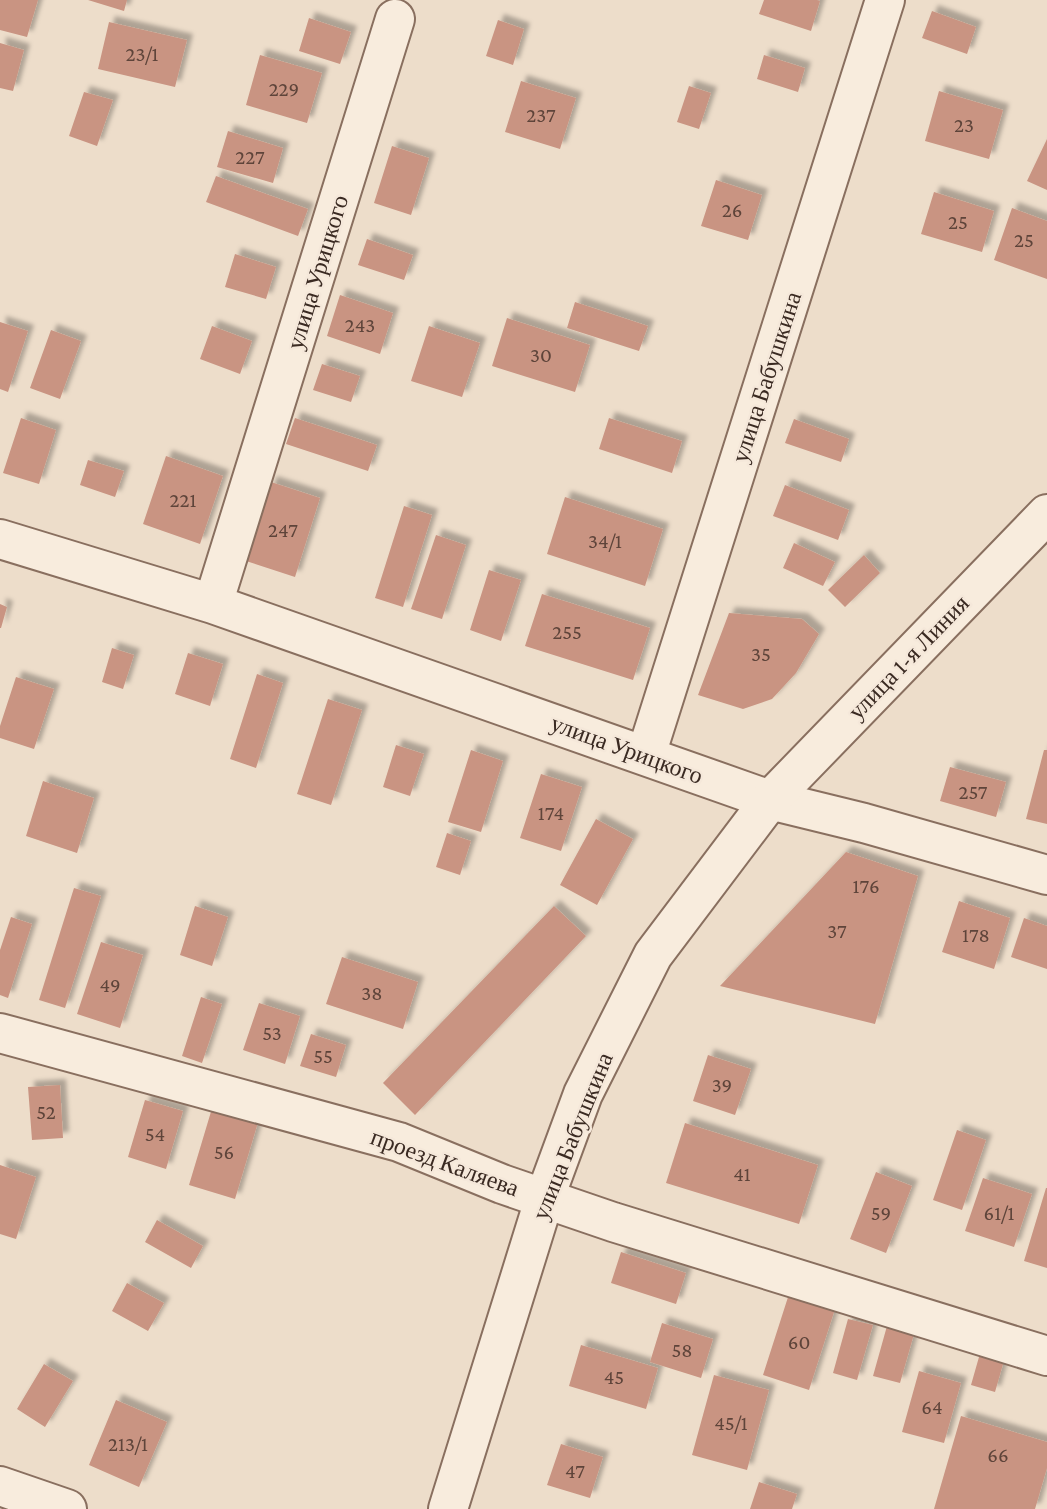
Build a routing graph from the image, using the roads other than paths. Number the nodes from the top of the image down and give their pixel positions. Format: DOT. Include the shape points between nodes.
graph roads {
  1 [pos="885,0"];
  2 [pos="395,19"];
  3 [pos="1047,514"];
  4 [pos="0,539"];
  5 [pos="213,604"];
  6 [pos="646,755"];
  7 [pos="770,800"];
  8 [pos="1047,875"];
  9 [pos="0,1033"];
  10 [pos="545,1196"];
  11 [pos="1047,1356"];
  12 [pos="0,1486"];
  13 [pos="67,1509"];
  14 [pos="448,1509"];
  1 -- 6 [label="street, улица Бабушкина"];
  2 -- 5 [label="street, улица Урицкого"];
  3 -- 7 [label="street, улица 1-я Линия"];
  4 -- 5 [label="street, улица Урицкого"];
  5 -- 6 [label="street, улица Урицкого"];
  6 -- 7 [label="street, улица Урицкого"];
  7 -- 8 [label="street, улица Урицкого"];
  7 -- 10 [label="street, улица Бабушкина" via="653,956 583,1094"];
  9 -- 10 [label="street, проезд Каляева" via="399,1142 502,1184"];
  10 -- 11 [label="street, проезд Каляева" via="614,1222"];
  10 -- 14 [label="street, улица Бабушкина"];
  12 -- 13 [label="street"];
}
